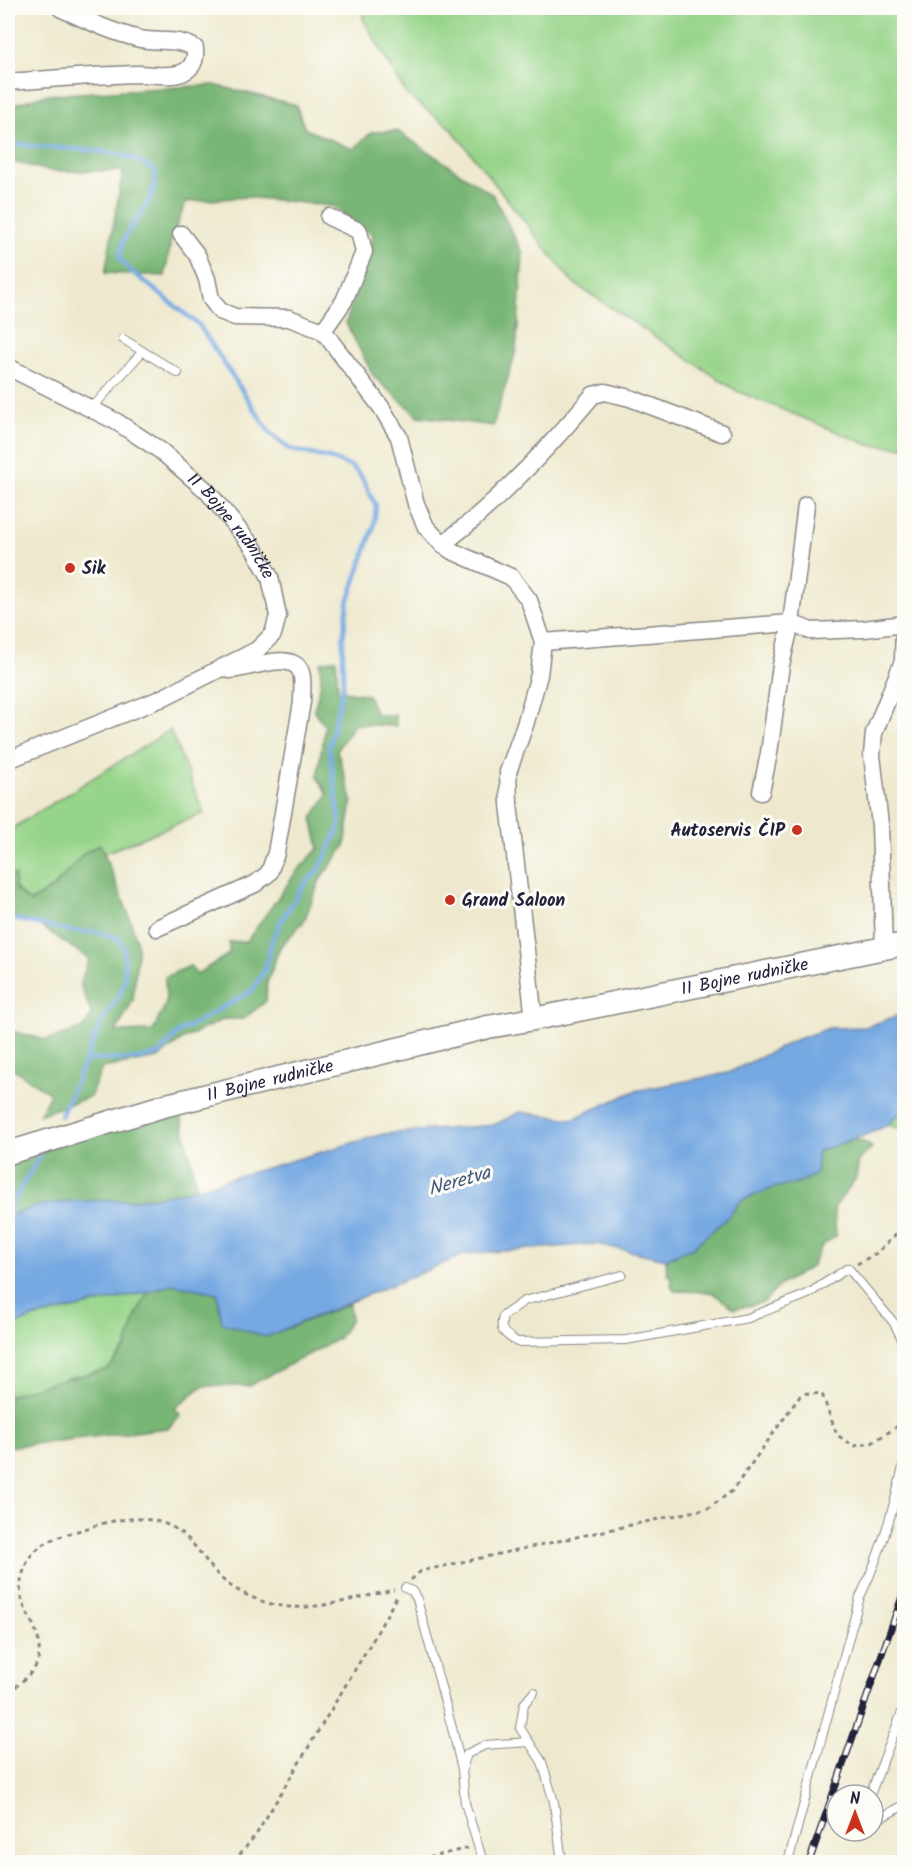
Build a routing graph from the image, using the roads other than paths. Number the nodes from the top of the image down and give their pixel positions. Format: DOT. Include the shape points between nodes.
graph roads {
  1 [pos="60,8"];
  2 [pos="8,82"];
  3 [pos="329,217"];
  4 [pos="181,234"];
  5 [pos="323,331"];
  6 [pos="123,339"];
  7 [pos="142,352"];
  8 [pos="8,366"];
  9 [pos="178,374"];
  10 [pos="92,408"];
  11 [pos="722,433"];
  12 [pos="806,505"];
  13 [pos="443,545"];
  14 [pos="791,623"];
  15 [pos="904,624"];
  16 [pos="543,642"];
  17 [pos="223,667"];
  18 [pos="8,760"];
  19 [pos="760,792"];
  20 [pos="157,928"];
  21 [pos="894,946"];
  22 [pos="534,1019"];
  23 [pos="8,1153"];
  24 [pos="622,1275"];
  25 [pos="904,1343"];
  26 [pos="904,1462"];
  27 [pos="405,1588"];
  28 [pos="534,1692"];
  29 [pos="904,1707"];
  30 [pos="529,1742"];
  31 [pos="462,1769"];
  32 [pos="875,1783"];
  33 [pos="904,1795"];
  34 [pos="902,1806"];
  35 [pos="885,1815"];
  36 [pos="483,1863"];
  37 [pos="562,1863"];
  38 [pos="788,1863"];
  1 -- 2 [label="street" via="125,35 186,42 195,48 196,57 184,72 177,73"];
  3 -- 5 [label="street" via="359,231 364,252 344,301"];
  4 -- 5 [label="street" via="197,255 211,299 220,310 235,317 289,318"];
  5 -- 13 [label="street" via="399,437 416,504 426,527"];
  6 -- 7 [label="lane"];
  7 -- 9 [label="lane"];
  7 -- 10 [label="lane"];
  8 -- 10 [label="street, II Bojne rudničke"];
  10 -- 17 [label="street, II Bojne rudničke" via="161,451 207,491 253,547 270,577 278,616 273,634 257,651"];
  11 -- 13 [label="street" via="630,398 605,392 593,395 506,489"];
  12 -- 14 [label="street"];
  13 -- 16 [label="street" via="511,577 529,600"];
  14 -- 15 [label="street, II Bojne rudničke" via="811,631"];
  14 -- 16 [label="street, II Bojne rudničke"];
  14 -- 19 [label="street"];
  15 -- 21 [label="street, II Bojne rudničke" via="903,662 874,733 872,755"];
  16 -- 22 [label="street" via="539,675 508,772"];
  17 -- 18 [label="street, II Bojne rudničke" via="160,699"];
  17 -- 20 [label="street, II Bojne rudničke" via="236,670 277,660 291,662 302,676 302,702 276,853 269,873 255,884"];
  21 -- 22 [label="street, II Bojne rudničke"];
  22 -- 23 [label="street, II Bojne rudničke" via="171,1104"];
  24 -- 25 [label="lane" via="524,1301 503,1316 503,1333 517,1342 626,1340 748,1318 808,1294 848,1268 894,1323"];
  26 -- 38 [label="lane" via="895,1502 860,1597"];
  27 -- 31 [label="lane" via="417,1599"];
  28 -- 30 [label="lane" via="524,1704 520,1728"];
  29 -- 32 [label="lane"];
  30 -- 31 [label="lane" via="485,1745 467,1754"];
  30 -- 37 [label="lane" via="542,1762 554,1802"];
  31 -- 36 [label="lane" via="465,1803"];
  33 -- 34 [label="lane"];
  34 -- 35 [label="lane"];
}
